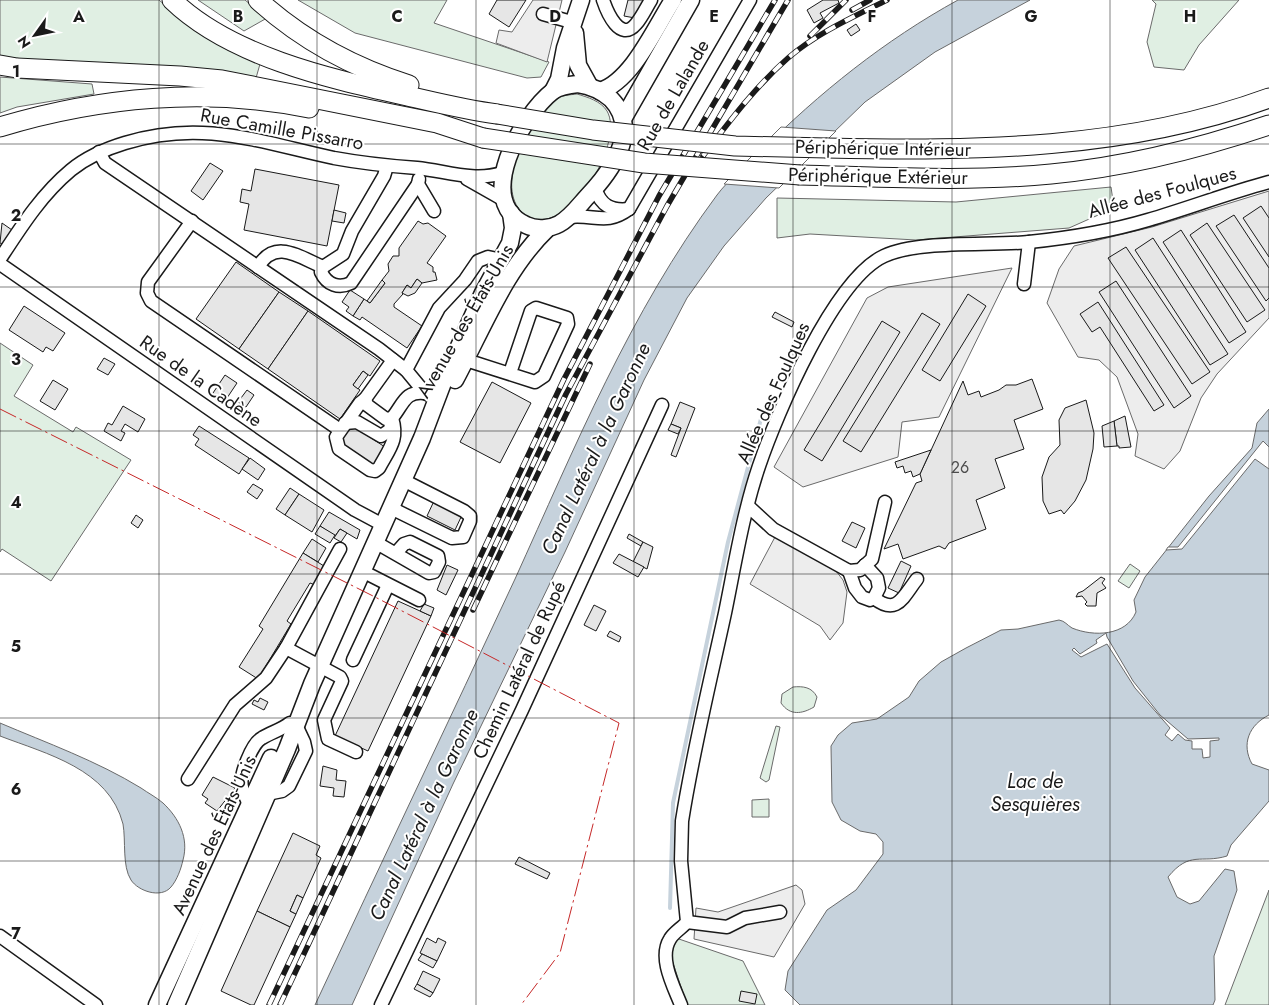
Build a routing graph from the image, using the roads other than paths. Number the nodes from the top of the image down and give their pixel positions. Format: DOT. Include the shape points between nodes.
graph roads {
  1 [pos="172,0"];
  2 [pos="258,0"];
  3 [pos="581,0"];
  4 [pos="603,0"];
  5 [pos="651,0"];
  6 [pos="674,0"];
  7 [pos="691,0"];
  8 [pos="750,0"];
  9 [pos="544,14"];
  10 [pos="575,24"];
  11 [pos="0,64"];
  12 [pos="1269,86"];
  13 [pos="594,88"];
  14 [pos="553,91"];
  15 [pos="1269,98"];
  16 [pos="495,114"];
  17 [pos="623,119"];
  18 [pos="1184,124"];
  19 [pos="1269,124"];
  20 [pos="0,127"];
  21 [pos="1239,135"];
  22 [pos="1269,137"];
  23 [pos="483,138"];
  24 [pos="99,152"];
  25 [pos="387,166"];
  26 [pos="422,169"];
  27 [pos="502,173"];
  28 [pos="458,175"];
  29 [pos="1269,182"];
  30 [pos="418,184"];
  31 [pos="595,188"];
  32 [pos="508,206"];
  33 [pos="629,209"];
  34 [pos="434,212"];
  35 [pos="569,216"];
  36 [pos="192,221"];
  37 [pos="548,228"];
  38 [pos="1029,242"];
  39 [pos="0,258"];
  40 [pos="502,260"];
  41 [pos="0,264"];
  42 [pos="258,267"];
  43 [pos="323,267"];
  44 [pos="1024,284"];
  45 [pos="393,360"];
  46 [pos="466,360"];
  47 [pos="406,370"];
  48 [pos="510,373"];
  49 [pos="431,396"];
  50 [pos="365,399"];
  51 [pos="662,405"];
  52 [pos="392,418"];
  53 [pos="343,427"];
  54 [pos="422,438"];
  55 [pos="403,480"];
  56 [pos="885,502"];
  57 [pos="748,506"];
  58 [pos="391,508"];
  59 [pos="383,525"];
  60 [pos="375,542"];
  61 [pos="340,549"];
  62 [pos="396,553"];
  63 [pos="865,565"];
  64 [pos="849,571"];
  65 [pos="362,572"];
  66 [pos="917,579"];
  67 [pos="388,585"];
  68 [pos="874,598"];
  69 [pos="419,600"];
  70 [pos="286,648"];
  71 [pos="352,660"];
  72 [pos="319,667"];
  73 [pos="293,724"];
  74 [pos="356,752"];
  75 [pos="188,779"];
  76 [pos="780,912"];
  77 [pos="687,922"];
  78 [pos="0,936"];
  79 [pos="96,1005"];
  80 [pos="158,1005"];
  81 [pos="176,1005"];
  82 [pos="381,1005"];
  83 [pos="681,1005"];
  1 -- 16 [label="highway" via="225,37 279,61 368,87"];
  2 -- 16 [label="highway" via="304,37 354,65 417,88 449,95"];
  3 -- 10 [label="main road"];
  4 -- 5 [label="street" via="613,23 621,29 636,25"];
  6 -- 13 [label="main road" via="634,65 610,88"];
  7 -- 17 [label="main road"];
  8 -- 33 [label="street, Rue de Lalande"];
  9 -- 10 [label="street"];
  10 -- 13 [label="main road" via="578,65"];
  10 -- 14 [label="main road" via="560,79"];
  11 -- 23 [label="highway" via="18,68 222,80 438,123"];
  12 -- 18 [label="highway" via="1218,105"];
  13 -- 14 [label="main road" via="569,85"];
  13 -- 17 [label="main road" via="618,107"];
  14 -- 27 [label="main road" via="528,120"];
  15 -- 18 [label="highway, Périphérique Intérieur"];
  16 -- 18 [label="highway, Périphérique Intérieur, bridge" via="593,130 735,146 940,150 1052,146"];
  17 -- 31 [label="main road" via="619,153"];
  19 -- 21 [label="highway, Périphérique Extérieur"];
  20 -- 23 [label="highway" via="82,107 161,98 193,98 263,101 436,134"];
  21 -- 22 [label="highway"];
  21 -- 23 [label="highway, Périphérique Extérieur, bridge" via="1151,159 1051,174 944,178 800,176 644,163"];
  24 -- 25 [label="street, Rue Camille Pissarro" via="159,134 185,131 257,139 336,158"];
  24 -- 36 [label="street" via="105,163"];
  24 -- 39 [label="street, Rue Camille Pissarro" via="72,170 35,207"];
  25 -- 26 [label="street, Rue Camille Pissarro"];
  25 -- 43 [label="street" via="343,254"];
  26 -- 28 [label="street, Rue Camille Pissarro"];
  26 -- 30 [label="street"];
  27 -- 28 [label="street, Rue Camille Pissarro" via="487,178"];
  27 -- 32 [label="main road" via="501,185"];
  28 -- 32 [label="street, Rue Camille Pissarro"];
  29 -- 38 [label="street, Allée des Foulques" via="1147,220"];
  30 -- 34 [label="street"];
  30 -- 43 [label="street" via="352,283 335,286 325,280 321,272"];
  31 -- 33 [label="street" via="602,202 611,209"];
  31 -- 35 [label="main road"];
  32 -- 37 [label="main road" via="526,225"];
  32 -- 40 [label="main road, Avenue des États-Unis" via="512,238"];
  33 -- 35 [label="street" via="618,218 609,220"];
  35 -- 37 [label="main road"];
  36 -- 42 [label="street"];
  36 -- 53 [label="street" via="148,282 147,293 151,301"];
  37 -- 46 [label="main road, Avenue des États-Unis" via="528,250 504,286"];
  38 -- 44 [label="street"];
  38 -- 57 [label="street, Allée des Foulques" via="913,248 870,263 857,275 826,320 783,407 759,466"];
  40 -- 47 [label="street" via="488,257 478,261 439,308"];
  40 -- 49 [label="main road, Avenue des États-Unis"];
  41 -- 59 [label="street, Rue de la Cadène" via="355,510"];
  42 -- 43 [label="street" via="265,255 275,251 292,254"];
  42 -- 45 [label="street"];
  45 -- 47 [label="street"];
  45 -- 50 [label="street"];
  46 -- 48 [label="street"];
  46 -- 54 [label="main road, Avenue des États-Unis"];
  47 -- 49 [label="street"];
  48 -- 48 [label="street" via="535,382 541,379 568,324 567,318 536,308 531,310"];
  49 -- 52 [label="street" via="416,391 407,395"];
  49 -- 54 [label="main road, Avenue des États-Unis"];
  50 -- 52 [label="street" via="367,405 386,419"];
  50 -- 53 [label="street"];
  51 -- 82 [label="street, Chemin Latéral de Rupé" via="522,710"];
  52 -- 53 [label="street" via="390,430 381,436 357,422"];
  52 -- 53 [label="street" via="396,431 394,440 375,471 339,448 336,437"];
  54 -- 55 [label="main road, Avenue des États-Unis"];
  55 -- 58 [label="main road, Avenue des États-Unis"];
  55 -- 58 [label="street" via="465,512 470,521 463,537 458,539"];
  56 -- 63 [label="street" via="872,559"];
  57 -- 64 [label="street" via="773,529"];
  57 -- 77 [label="street, Allée des Foulques" via="682,821 681,870"];
  58 -- 59 [label="main road, Avenue des États-Unis"];
  59 -- 60 [label="main road, Avenue des États-Unis"];
  60 -- 62 [label="street"];
  60 -- 65 [label="main road, Avenue des États-Unis"];
  61 -- 70 [label="street"];
  63 -- 64 [label="street" via="860,570"];
  63 -- 68 [label="street" via="876,578 879,588"];
  64 -- 68 [label="street" via="862,597"];
  65 -- 67 [label="street"];
  65 -- 72 [label="main road, Avenue des États-Unis"];
  66 -- 68 [label="street" via="898,604 884,606"];
  67 -- 69 [label="street"];
  67 -- 71 [label="street"];
  70 -- 72 [label="street"];
  70 -- 75 [label="street" via="266,678 235,705"];
  72 -- 73 [label="main road, Avenue des États-Unis"];
  72 -- 74 [label="street" via="342,681 324,720 328,739"];
  73 -- 80 [label="main road, Avenue des États-Unis" via="249,805"];
  73 -- 81 [label="main road, Avenue des États-Unis" via="268,794"];
  76 -- 77 [label="street" via="755,916 727,927"];
  77 -- 83 [label="street" via="668,941 666,952"];
  78 -- 79 [label="street"];
}
